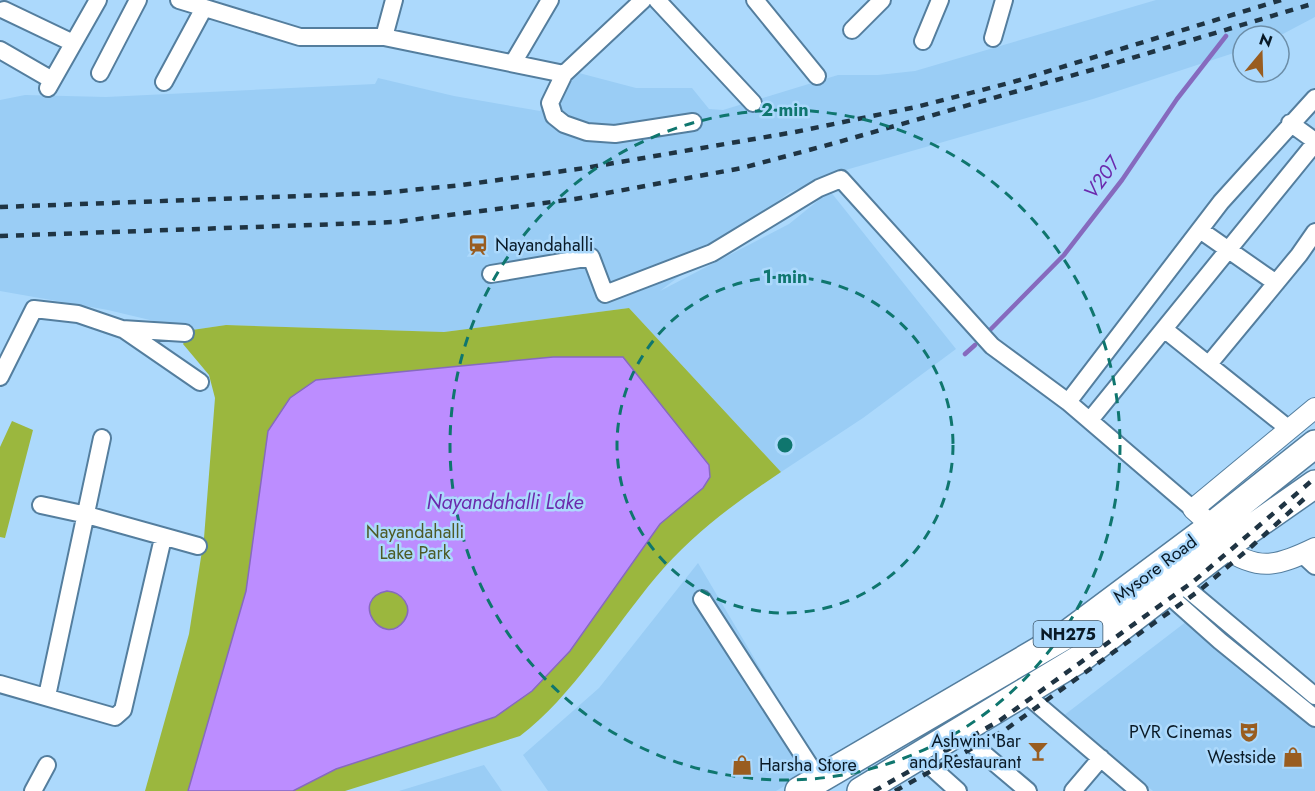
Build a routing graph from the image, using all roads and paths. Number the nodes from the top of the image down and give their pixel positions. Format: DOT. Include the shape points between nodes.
graph roads {
  1 [pos="138,0"];
  2 [pos="179,0"];
  3 [pos="394,0"];
  4 [pos="550,0"];
  5 [pos="643,0"];
  6 [pos="657,0"];
  7 [pos="755,0"];
  8 [pos="882,0"];
  9 [pos="940,0"];
  10 [pos="1004,0"];
  11 [pos="94,1"];
  12 [pos="204,8"];
  13 [pos="4,10"];
  14 [pos="852,30"];
  15 [pos="384,37"];
  16 [pos="993,38"];
  17 [pos="923,41"];
  18 [pos="73,43"];
  19 [pos="0,50"];
  20 [pos="513,63"];
  21 [pos="100,73"];
  22 [pos="564,74"];
  23 [pos="817,76"];
  24 [pos="164,82"];
  25 [pos="1315,98"];
  26 [pos="753,103"];
  27 [pos="693,122"];
  28 [pos="1290,123"];
  29 [pos="1315,142"];
  30 [pos="1200,230"];
  31 [pos="1315,232"];
  32 [pos="1228,250"];
  33 [pos="491,274"];
  34 [pos="1276,283"];
  35 [pos="122,329"];
  36 [pos="1164,329"];
  37 [pos="185,333"];
  38 [pos="1209,364"];
  39 [pos="0,377"];
  40 [pos="200,382"];
  41 [pos="1068,402"];
  42 [pos="1315,408"];
  43 [pos="1090,420"];
  44 [pos="1289,429"];
  45 [pos="102,438"];
  46 [pos="1315,444"];
  47 [pos="1315,484"];
  48 [pos="41,505"];
  49 [pos="87,515"];
  50 [pos="1210,528"];
  51 [pos="163,538"];
  52 [pos="198,546"];
  53 [pos="1311,556"];
  54 [pos="1172,587"];
  55 [pos="702,599"];
  56 [pos="0,684"];
  57 [pos="1023,692"];
  58 [pos="47,696"];
  59 [pos="1315,696"];
  60 [pos="1315,718"];
  61 [pos="958,732"];
  62 [pos="919,756"];
  63 [pos="1101,758"];
  64 [pos="47,765"];
  65 [pos="809,785"];
  66 [pos="33,791"];
  67 [pos="861,791"];
  68 [pos="958,791"];
  69 [pos="1028,791"];
  70 [pos="1073,791"];
  71 [pos="1140,791"];
  1 -- 21 [label="street"];
  2 -- 12 [label="street"];
  3 -- 15 [label="street"];
  4 -- 20 [label="street"];
  5 -- 22 [label="street"];
  6 -- 26 [label="street"];
  7 -- 23 [label="street"];
  8 -- 14 [label="street"];
  9 -- 17 [label="street"];
  10 -- 16 [label="street"];
  11 -- 18 [label="street"];
  12 -- 15 [label="street" via="300,37"];
  12 -- 24 [label="street"];
  13 -- 18 [label="street"];
  15 -- 20 [label="street"];
  18 -- 19 [label="street" via="50,84"];
  20 -- 22 [label="street"];
  22 -- 27 [label="street" via="550,103 554,116 564,124 587,132 615,134"];
  25 -- 28 [label="street"];
  28 -- 29 [label="street"];
  28 -- 30 [label="street"];
  29 -- 32 [label="street"];
  30 -- 32 [label="street"];
  30 -- 41 [label="street"];
  31 -- 34 [label="street"];
  32 -- 34 [label="street"];
  32 -- 36 [label="street"];
  33 -- 41 [label="street" via="591,257 605,294 712,253 841,178 992,346"];
  34 -- 38 [label="street"];
  35 -- 37 [label="street"];
  35 -- 39 [label="street" via="78,314 34,309"];
  35 -- 40 [label="street"];
  36 -- 38 [label="street"];
  36 -- 43 [label="street"];
  38 -- 44 [label="street"];
  41 -- 43 [label="street"];
  42 -- 44 [label="street"];
  43 -- 50 [label="street"];
  44 -- 50 [label="street"];
  45 -- 49 [label="street"];
  46 -- 50 [label="highway, Mysore Road / NH275"];
  47 -- 50 [label="highway, Mysore Road"];
  48 -- 49 [label="street"];
  49 -- 51 [label="street"];
  49 -- 58 [label="street"];
  50 -- 53 [label="street" via="1240,558 1256,564"];
  50 -- 54 [label="highway, Mysore Road"];
  50 -- 65 [label="highway, Mysore Road / NH275" via="1066,635"];
  51 -- 52 [label="street"];
  51 -- 58 [label="street" via="123,710 115,717"];
  54 -- 57 [label="highway, Mysore Road" via="1081,658"];
  54 -- 59 [label="street"];
  54 -- 60 [label="street" via="1220,641"];
  55 -- 65 [label="street"];
  56 -- 58 [label="street"];
  57 -- 61 [label="highway, Mysore Road"];
  57 -- 63 [label="street"];
  61 -- 62 [label="highway, Mysore Road"];
  61 -- 69 [label="street"];
  62 -- 67 [label="highway, Mysore Road"];
  62 -- 68 [label="street"];
  63 -- 70 [label="street"];
  63 -- 71 [label="street"];
  64 -- 66 [label="street"];
}
